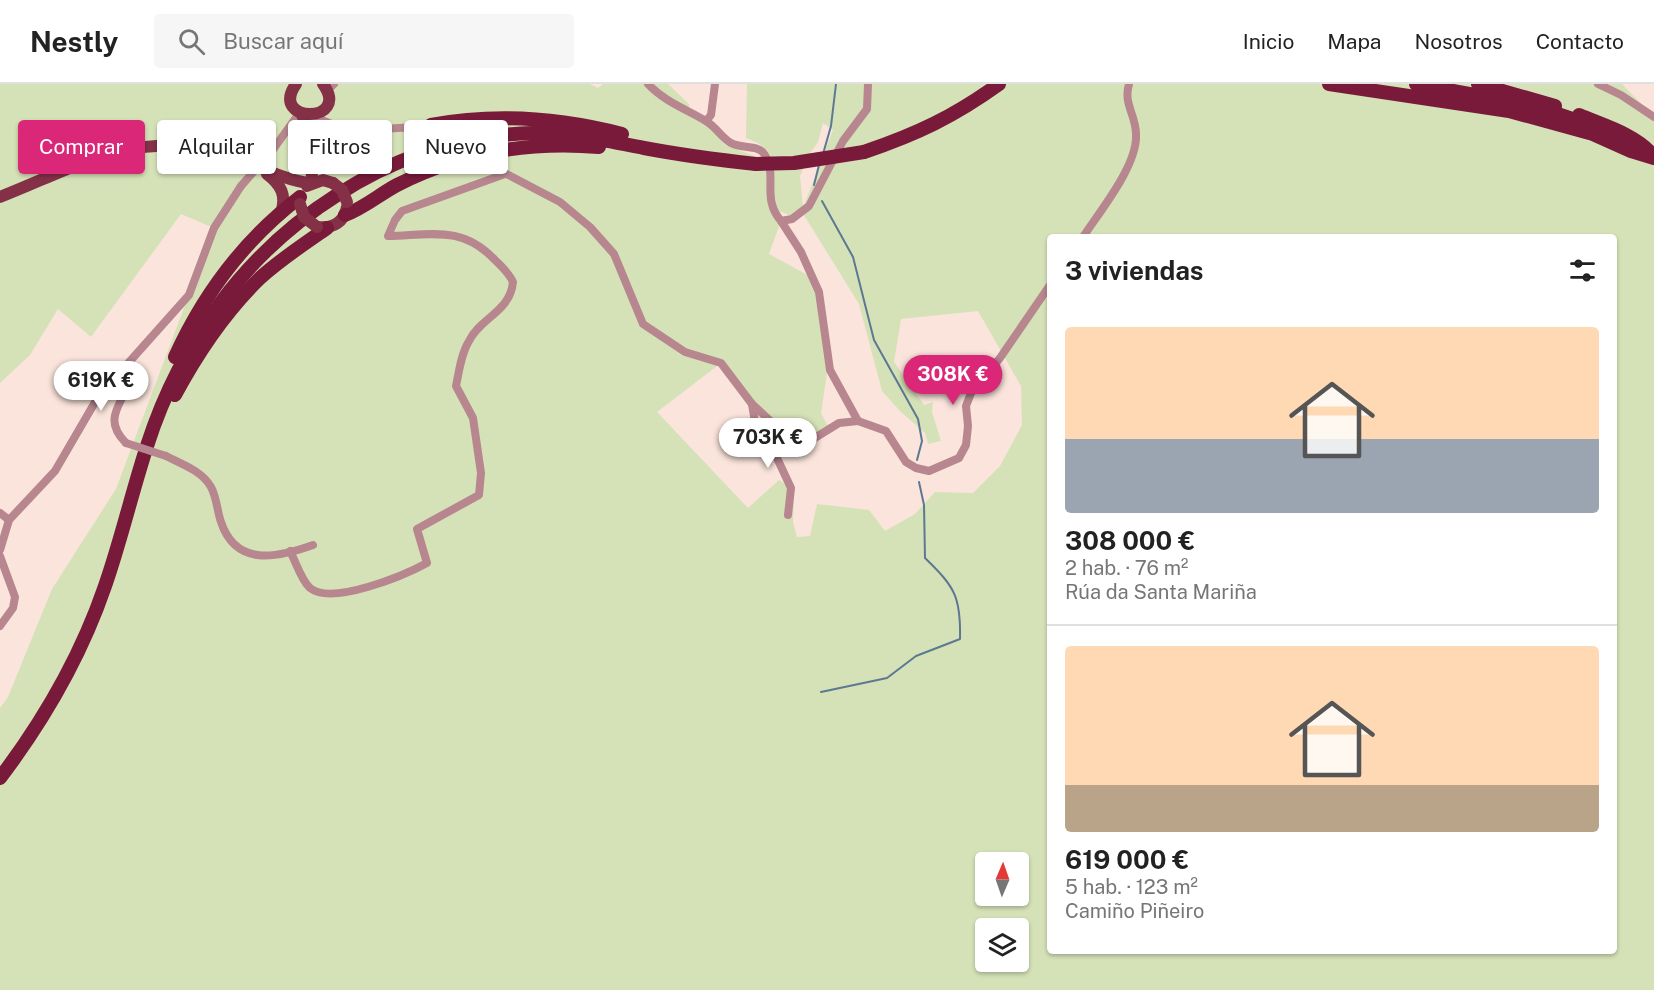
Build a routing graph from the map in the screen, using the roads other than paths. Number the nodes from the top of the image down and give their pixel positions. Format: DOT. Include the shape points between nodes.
graph roads {
  1 [pos="648,84"];
  2 [pos="715,84"];
  3 [pos="868,84"];
  4 [pos="999,84"];
  5 [pos="1129,84"];
  6 [pos="1329,84"];
  7 [pos="1416,84"];
  8 [pos="1478,84"];
  9 [pos="1598,84"];
  10 [pos="328,86"];
  11 [pos="293,87"];
  12 [pos="311,114"];
  13 [pos="1654,117"];
  14 [pos="311,120"];
  15 [pos="495,120"];
  16 [pos="706,121"];
  17 [pos="404,129"];
  18 [pos="157,147"];
  19 [pos="1654,158"];
  20 [pos="717,160"];
  21 [pos="276,173"];
  22 [pos="266,174"];
  23 [pos="312,174"];
  24 [pos="324,174"];
  25 [pos="504,174"];
  26 [pos="282,176"];
  27 [pos="311,182"];
  28 [pos="331,182"];
  29 [pos="0,196"];
  30 [pos="301,199"];
  31 [pos="346,208"];
  32 [pos="281,213"];
  33 [pos="781,221"];
  34 [pos="322,227"];
  35 [pos="1085,234"];
  36 [pos="1047,289"];
  37 [pos="125,366"];
  38 [pos="752,404"];
  39 [pos="858,422"];
  40 [pos="147,444"];
  41 [pos="0,513"];
  42 [pos="788,515"];
  43 [pos="9,520"];
  44 [pos="313,545"];
  45 [pos="0,550"];
  46 [pos="290,551"];
  47 [pos="0,556"];
  48 [pos="0,626"];
  49 [pos="0,778"];
  1 -- 16 [label="street" via="681,110"];
  2 -- 16 [label="street" via="711,115"];
  3 -- 33 [label="street" via="867,109 843,141 809,206 792,219"];
  4 -- 20 [label="highway, bridge" via="958,113 911,136 864,152 794,163"];
  5 -- 35 [label="street" via="1127,104 1136,130 1134,151"];
  6 -- 19 [label="highway" via="1509,111 1593,134"];
  7 -- 19 [label="highway" via="1565,116"];
  8 -- 19 [label="highway" via="1539,99 1615,130 1648,149"];
  9 -- 13 [label="street"];
  10 -- 12 [label="main road" via="328,98"];
  11 -- 12 [label="main road" via="292,104"];
  12 -- 14 [label="main road"];
  12 -- 17 [label="street" via="330,124 365,130"];
  12 -- 37 [label="street, bridge" via="241,186 214,228 189,295"];
  15 -- 20 [label="highway" via="573,123"];
  16 -- 33 [label="street" via="730,143 759,149 766,155 770,202"];
  18 -- 29 [label="main road" via="123,149"];
  20 -- 31 [label="highway" via="686,160 580,145 510,149 448,163"];
  20 -- 40 [label="highway" via="570,134 534,133 436,148 366,178 314,210 244,273 193,340"];
  21 -- 26 [label="main road"];
  22 -- 32 [label="main road" via="276,181 284,198"];
  23 -- 27 [label="main road"];
  24 -- 28 [label="main road"];
  25 -- 38 [label="street" via="573,211 614,254 643,324 685,352 721,363"];
  25 -- 46 [label="street" via="402,211 388,236 440,232 466,239 489,253 513,282 505,306 469,340 456,386 472,418 481,489 472,501 417,529 427,563 401,577 340,593 319,593 307,585"];
  26 -- 27 [label="main road"];
  26 -- 30 [label="main road"];
  27 -- 28 [label="main road"];
  27 -- 30 [label="main road"];
  28 -- 31 [label="main road, bridge" via="342,190"];
  30 -- 32 [label="highway"];
  30 -- 34 [label="main road, bridge" via="304,217"];
  31 -- 34 [label="main road" via="338,223"];
  32 -- 40 [label="highway" via="230,263 201,305 158,396"];
  33 -- 39 [label="street" via="801,252 819,292 830,370"];
  34 -- 40 [label="highway" via="258,280 220,325"];
  36 -- 39 [label="street" via="971,393 966,406 966,445 959,458 929,471 916,468 906,462 886,431"];
  37 -- 43 [label="street" via="98,397 56,471"];
  37 -- 46 [label="street, bridge" via="129,373 127,385 114,414 117,434 126,443 192,468 211,486 225,533 243,553 255,556"];
  38 -- 39 [label="street" via="798,444 805,444 839,423"];
  38 -- 42 [label="street" via="754,422 791,488"];
  40 -- 49 [label="highway" via="94,614 72,664 32,736"];
  41 -- 43 [label="street"];
  43 -- 45 [label="street"];
  44 -- 46 [label="street"];
  47 -- 48 [label="street" via="15,597 13,608"];
}
